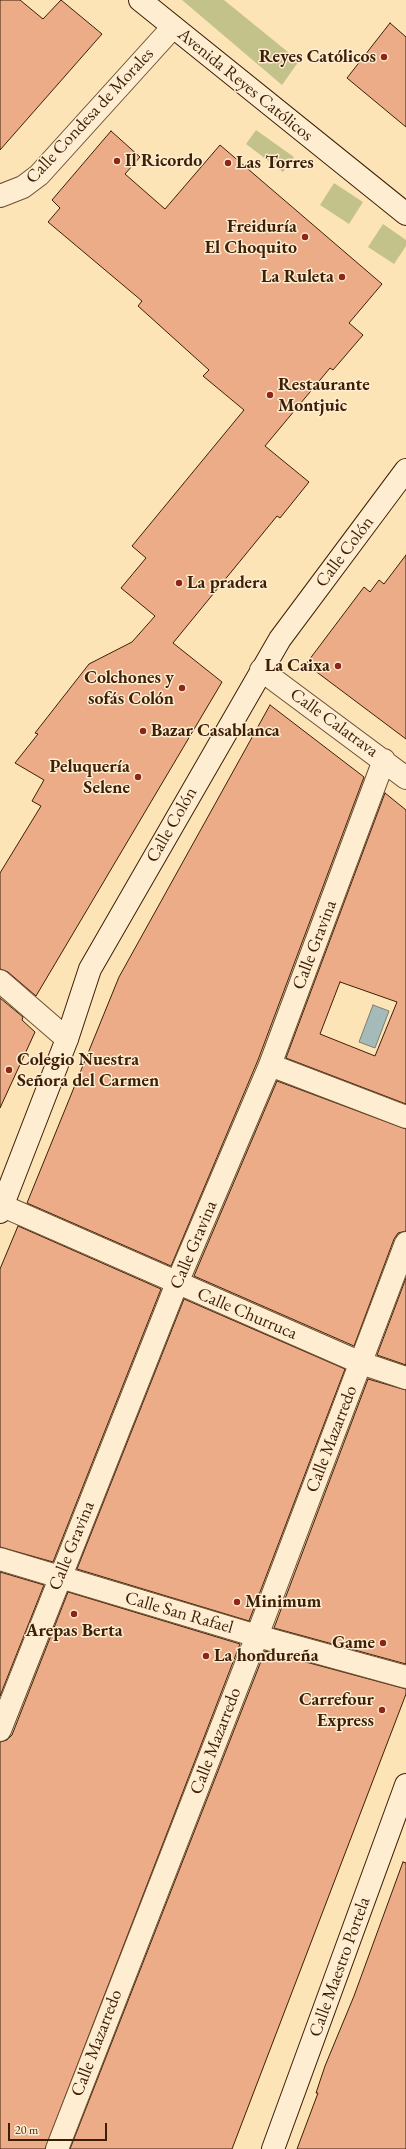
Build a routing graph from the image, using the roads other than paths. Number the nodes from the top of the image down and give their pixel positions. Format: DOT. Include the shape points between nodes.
graph roads {
  1 [pos="140,0"];
  2 [pos="173,27"];
  3 [pos="0,196"];
  4 [pos="406,214"];
  5 [pos="406,470"];
  6 [pos="261,670"];
  7 [pos="384,760"];
  8 [pos="406,778"];
  9 [pos="0,981"];
  10 [pos="67,1039"];
  11 [pos="270,1065"];
  12 [pos="406,1117"];
  13 [pos="1,1209"];
  14 [pos="406,1243"];
  15 [pos="177,1283"];
  16 [pos="361,1363"];
  17 [pos="406,1378"];
  18 [pos="0,1559"];
  19 [pos="59,1578"];
  20 [pos="257,1636"];
  21 [pos="406,1677"];
  22 [pos="0,1730"];
  23 [pos="406,1785"];
  24 [pos="57,2149"];
  25 [pos="273,2149"];
  1 -- 2 [label="street, Avenida Reyes Católicos"];
  2 -- 3 [label="street, Calle Condesa de Morales" via="39,175 23,187"];
  2 -- 4 [label="street, Avenida Reyes Católicos"];
  5 -- 6 [label="street, Calle Colón" via="280,639"];
  6 -- 7 [label="street, Calle Calatrava"];
  6 -- 10 [label="street, Calle Colón" via="90,969"];
  7 -- 8 [label="street, Calle Calatrava"];
  7 -- 11 [label="street, Calle Gravina"];
  9 -- 10 [label="street"];
  10 -- 13 [label="street, Calle Colón"];
  11 -- 12 [label="street"];
  11 -- 15 [label="street, Calle Gravina"];
  13 -- 15 [label="street, Calle Churruca"];
  14 -- 16 [label="street, Calle Mazarredo"];
  15 -- 16 [label="street, Calle Churruca"];
  15 -- 19 [label="street, Calle Gravina"];
  16 -- 17 [label="street, Calle Churruca"];
  16 -- 20 [label="street, Calle Mazarredo"];
  18 -- 19 [label="street, Calle San Rafael"];
  19 -- 20 [label="street, Calle San Rafael"];
  19 -- 22 [label="street, Calle Gravina"];
  20 -- 21 [label="street, Calle San Rafael"];
  20 -- 24 [label="street, Calle Mazarredo"];
  23 -- 25 [label="street, Calle Maestro Portela"];
}
